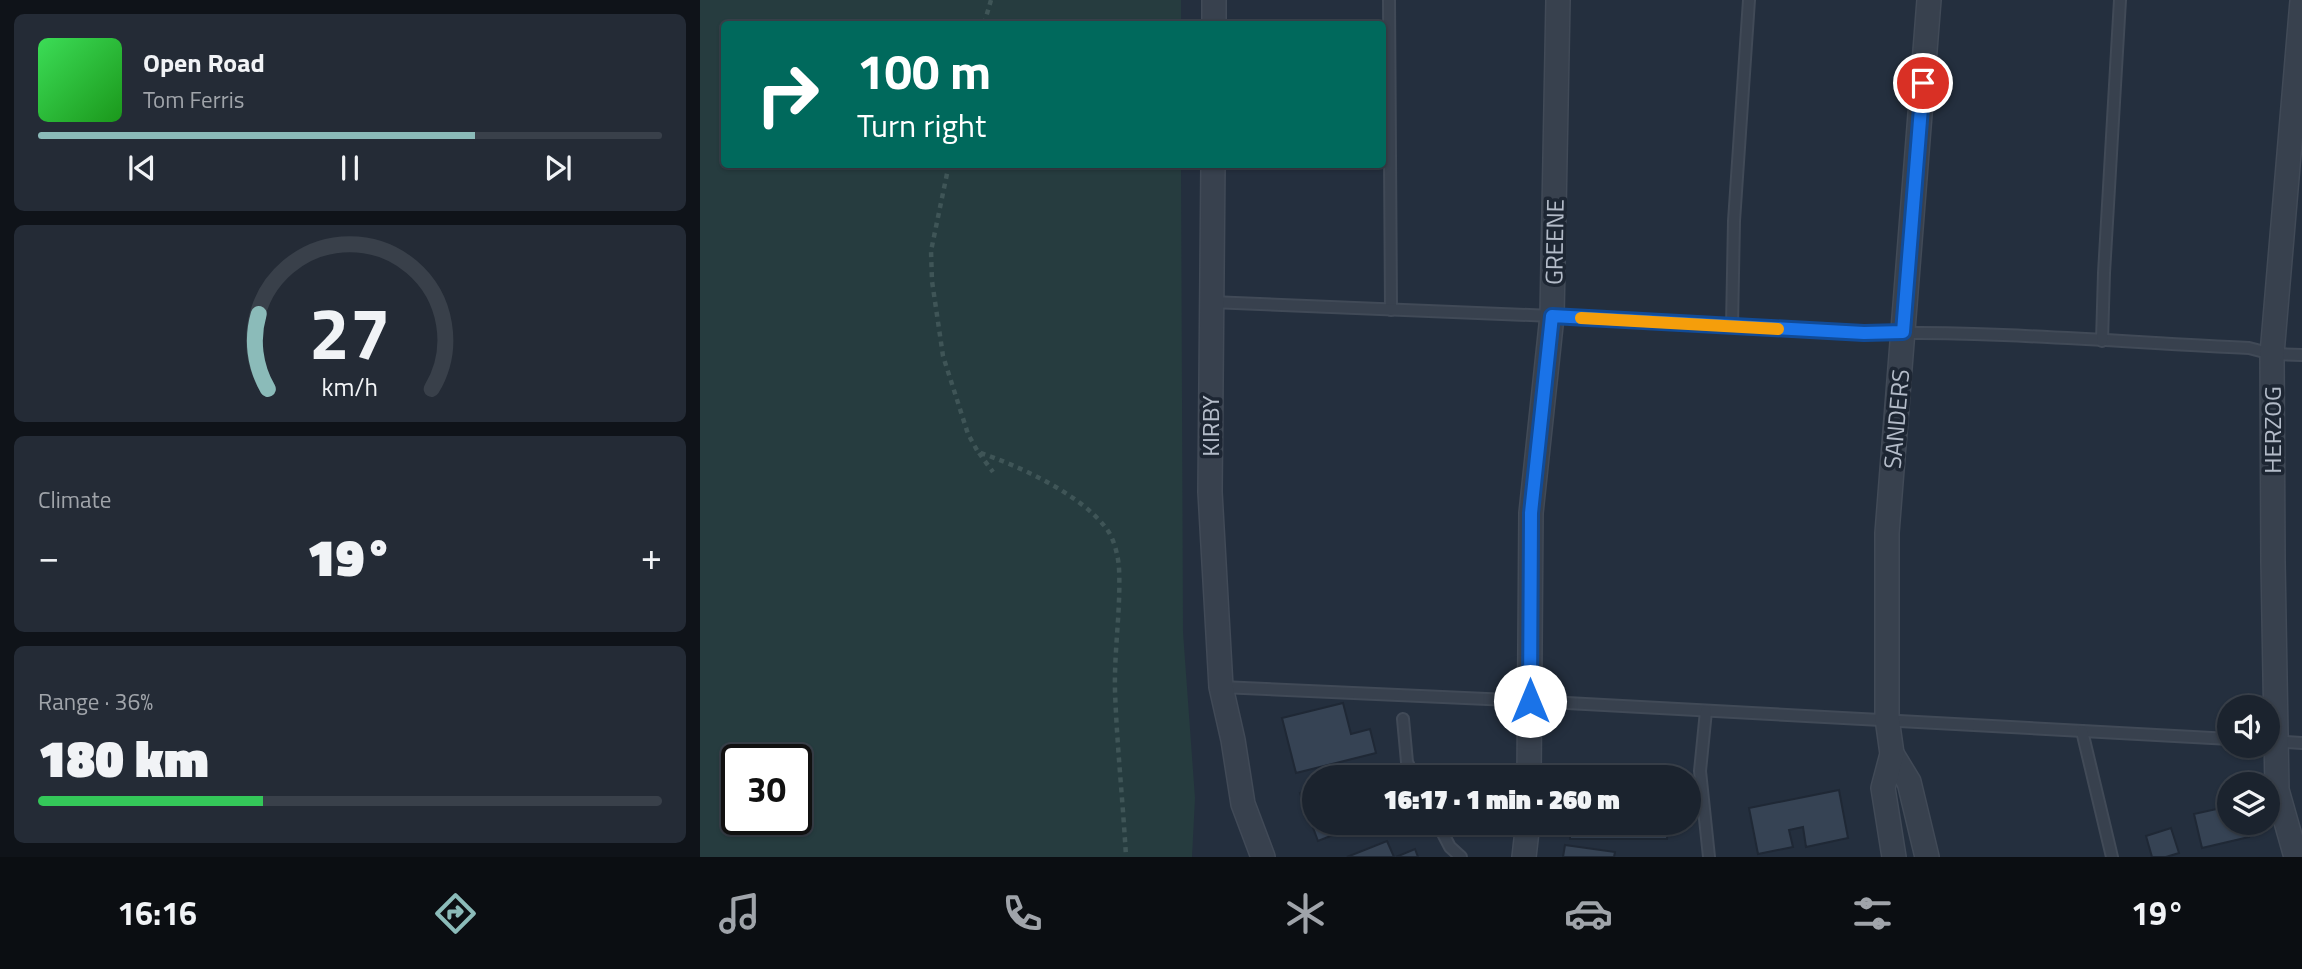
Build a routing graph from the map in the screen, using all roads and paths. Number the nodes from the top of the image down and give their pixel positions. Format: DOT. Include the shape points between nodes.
graph roads {
  1 [pos="991,0"];
  2 [pos="1214,0"];
  3 [pos="1390,0"];
  4 [pos="1558,0"];
  5 [pos="1749,0"];
  6 [pos="1929,0"];
  7 [pos="2120,0"];
  8 [pos="2302,1"];
  9 [pos="985,21"];
  10 [pos="1214,21"];
  11 [pos="948,168"];
  12 [pos="1213,168"];
  13 [pos="1212,302"];
  14 [pos="1391,310"];
  15 [pos="1552,316"];
  16 [pos="1732,326"];
  17 [pos="1903,332"];
  18 [pos="2102,341"];
  19 [pos="2272,354"];
  20 [pos="2302,355"];
  21 [pos="978,452"];
  22 [pos="993,472"];
  23 [pos="1221,687"];
  24 [pos="2272,695"];
  25 [pos="1530,701"];
  26 [pos="1706,711"];
  27 [pos="1403,719"];
  28 [pos="1888,721"];
  29 [pos="2082,731"];
  30 [pos="2217,738"];
  31 [pos="2280,742"];
  32 [pos="2302,743"];
  33 [pos="1892,754"];
  34 [pos="2274,758"];
  35 [pos="1408,765"];
  36 [pos="1529,765"];
  37 [pos="1444,835"];
  38 [pos="1527,835"];
  39 [pos="1126,857"];
  40 [pos="1263,857"];
  41 [pos="1461,857"];
  42 [pos="1524,857"];
  43 [pos="1709,857"];
  44 [pos="1894,857"];
  45 [pos="1927,857"];
  46 [pos="2112,857"];
  47 [pos="2296,857"];
  1 -- 9 [label="path"];
  2 -- 10 [label="street"];
  3 -- 14 [label="lane"];
  4 -- 15 [label="street, GREENE"];
  5 -- 16 [label="lane"];
  6 -- 17 [label="street, SANDERS"];
  7 -- 18 [label="lane"];
  8 -- 19 [label="street, HERZOG"];
  11 -- 21 [label="path" via="931,251 932,281 943,356"];
  12 -- 13 [label="street, KIRBY"];
  13 -- 14 [label="lane"];
  13 -- 23 [label="street, KIRBY" via="1210,492"];
  14 -- 15 [label="lane"];
  15 -- 16 [label="lane"];
  15 -- 25 [label="street, GREENE" via="1531,513"];
  16 -- 17 [label="lane"];
  17 -- 18 [label="lane"];
  17 -- 28 [label="street, SANDERS" via="1886,533"];
  18 -- 19 [label="lane" via="2249,348"];
  19 -- 20 [label="lane"];
  19 -- 24 [label="street, HERZOG"];
  21 -- 22 [label="path"];
  21 -- 39 [label="path" via="1034,474 1070,497 1107,529 1115,545 1119,567 1115,688"];
  23 -- 25 [label="lane"];
  23 -- 40 [label="street, KIRBY" via="1243,804"];
  25 -- 26 [label="lane"];
  25 -- 36 [label="street, GREENE"];
  26 -- 28 [label="lane"];
  26 -- 43 [label="lane" via="1700,771"];
  27 -- 35 [label="lane"];
  28 -- 29 [label="lane"];
  28 -- 33 [label="street, SANDERS"];
  29 -- 30 [label="lane"];
  29 -- 46 [label="lane"];
  31 -- 32 [label="lane"];
  33 -- 44 [label="street, SANDERS" via="1883,788"];
  33 -- 45 [label="street, SANDERS" via="1909,782"];
  34 -- 47 [label="street, HERZOG" via="2277,790"];
  37 -- 41 [label="lane"];
  38 -- 42 [label="street"];
}
